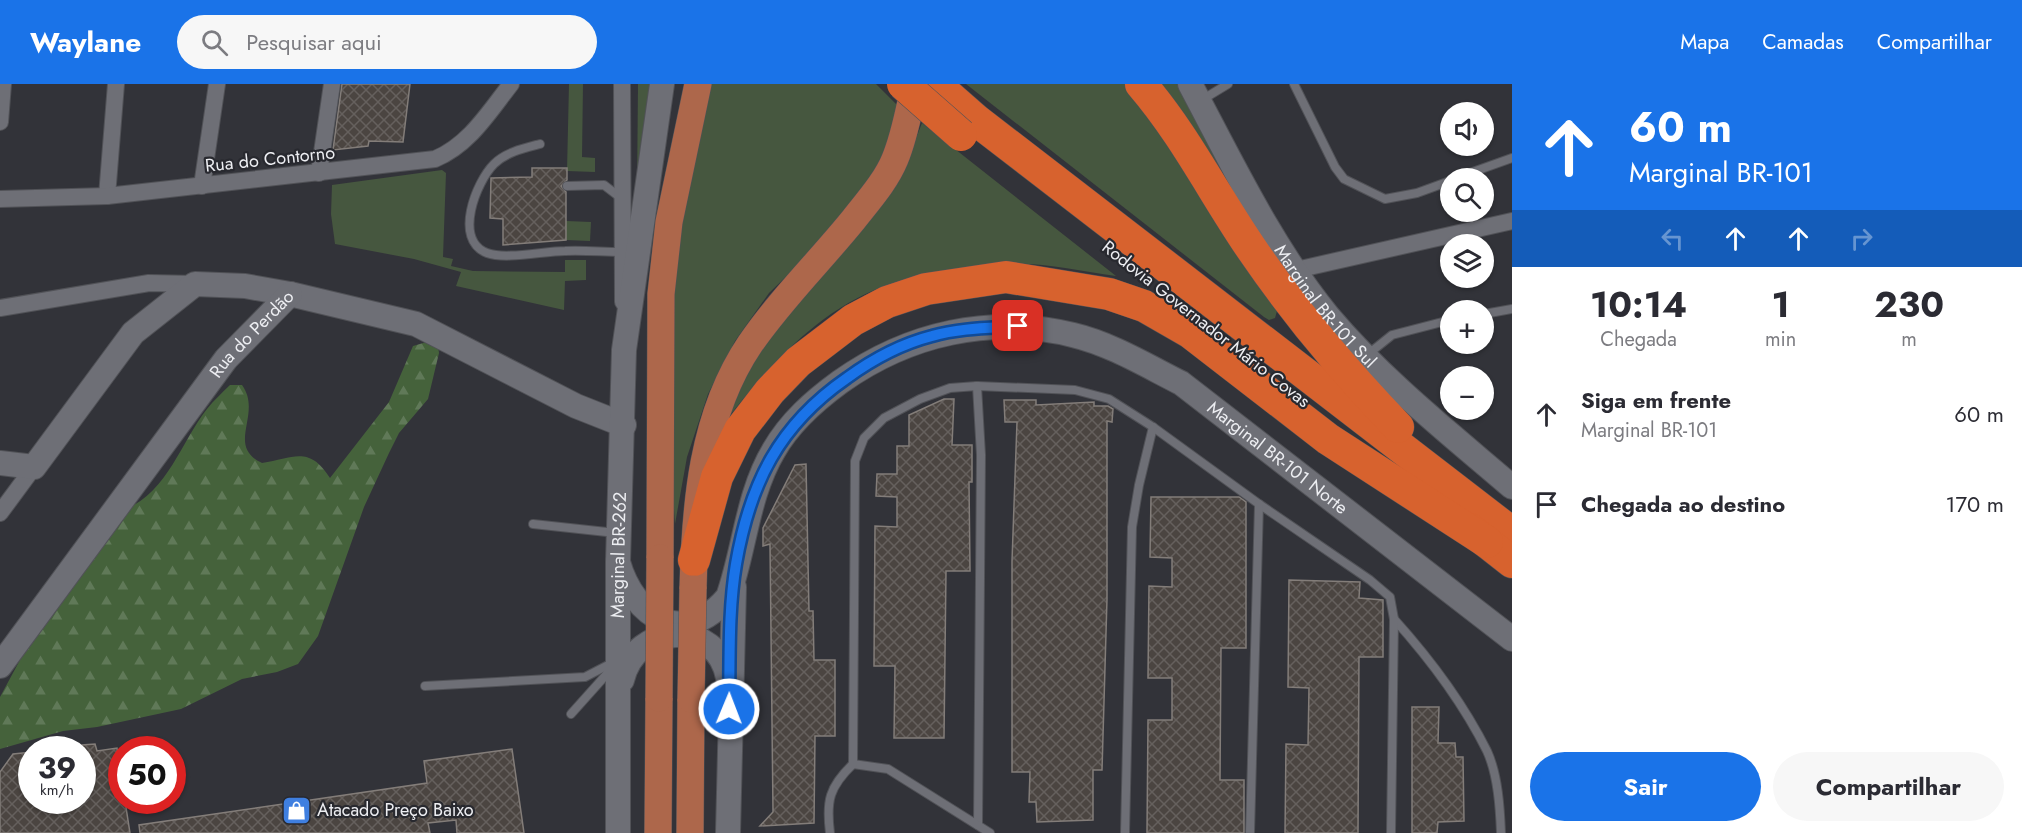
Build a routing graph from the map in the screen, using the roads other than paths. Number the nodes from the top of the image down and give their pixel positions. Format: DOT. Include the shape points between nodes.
graph roads {
  1 [pos="3,84"];
  2 [pos="116,84"];
  3 [pos="217,84"];
  4 [pos="332,84"];
  5 [pos="511,84"];
  6 [pos="622,84"];
  7 [pos="662,84"];
  8 [pos="698,84"];
  9 [pos="903,84"];
  10 [pos="915,84"];
  11 [pos="935,84"];
  12 [pos="1141,84"];
  13 [pos="1228,84"];
  14 [pos="1294,84"];
  15 [pos="1195,93"];
  16 [pos="0,122"];
  17 [pos="968,127"];
  18 [pos="540,144"];
  19 [pos="1512,158"];
  20 [pos="1484,168"];
  21 [pos="319,173"];
  22 [pos="1440,185"];
  23 [pos="202,186"];
  24 [pos="567,186"];
  25 [pos="107,196"];
  26 [pos="0,198"];
  27 [pos="621,198"];
  28 [pos="1512,221"];
  29 [pos="621,252"];
  30 [pos="1296,270"];
  31 [pos="195,284"];
  32 [pos="290,294"];
  33 [pos="0,308"];
  34 [pos="1512,309"];
  35 [pos="1494,312"];
  36 [pos="1440,323"];
  37 [pos="624,350"];
  38 [pos="1364,357"];
  39 [pos="977,386"];
  40 [pos="624,425"];
  41 [pos="1153,427"];
  42 [pos="0,463"];
  43 [pos="34,467"];
  44 [pos="1512,487"];
  45 [pos="1259,504"];
  46 [pos="0,513"];
  47 [pos="533,524"];
  48 [pos="1499,532"];
  49 [pos="620,533"];
  50 [pos="618,562"];
  51 [pos="1512,562"];
  52 [pos="736,564"];
  53 [pos="694,574"];
  54 [pos="1476,612"];
  55 [pos="1395,619"];
  56 [pos="1512,623"];
  57 [pos="1512,639"];
  58 [pos="620,659"];
  59 [pos="0,666"];
  60 [pos="425,686"];
  61 [pos="620,686"];
  62 [pos="730,690"];
  63 [pos="571,714"];
  64 [pos="853,764"];
  65 [pos="978,825"];
  66 [pos="618,833"];
  67 [pos="658,833"];
  68 [pos="690,833"];
  69 [pos="728,833"];
  70 [pos="830,833"];
  71 [pos="990,833"];
  72 [pos="1125,833"];
  73 [pos="1250,833"];
  74 [pos="1391,833"];
  75 [pos="1501,833"];
  1 -- 16 [label="street"];
  2 -- 25 [label="street"];
  3 -- 23 [label="street"];
  4 -- 21 [label="street"];
  5 -- 21 [label="street, Rua do Contorno" via="453,151 435,159"];
  6 -- 27 [label="street"];
  7 -- 37 [label="main road, Marginal BR-262"];
  8 -- 67 [label="main road, bridge" via="669,222 662,294"];
  9 -- 17 [label="highway, Rodovia Governador Mário Covas, bridge"];
  10 -- 53 [label="main road" via="895,159 878,190 785,298 749,346 721,399 705,454 697,507"];
  11 -- 17 [label="highway, Rodovia Governador Mário Covas"];
  12 -- 48 [label="highway" via="1302,320 1360,387"];
  13 -- 15 [label="lane"];
  14 -- 22 [label="lane" via="1344,179 1385,199"];
  15 -- 30 [label="main road, Marginal BR-101 Sul" via="1241,184"];
  17 -- 48 [label="highway, Rodovia Governador Mário Covas"];
  18 -- 29 [label="lane" via="515,151 494,164 478,188 469,215 479,248 495,254"];
  19 -- 20 [label="lane"];
  21 -- 23 [label="street, Rua do Contorno"];
  23 -- 25 [label="street, Rua do Contorno"];
  24 -- 27 [label="lane" via="601,184"];
  25 -- 26 [label="street, Rua do Contorno"];
  27 -- 29 [label="street"];
  28 -- 30 [label="street"];
  29 -- 37 [label="street"];
  30 -- 38 [label="main road, Marginal BR-101 Sul"];
  31 -- 32 [label="main road" via="244,286"];
  31 -- 33 [label="street" via="149,283"];
  31 -- 43 [label="main road" via="133,333"];
  32 -- 40 [label="main road, Rua do Perdão" via="416,324 576,406"];
  32 -- 59 [label="main road, Rua do Perdão" via="225,359"];
  34 -- 35 [label="lane"];
  36 -- 38 [label="lane" via="1392,335"];
  37 -- 40 [label="main road, Marginal BR-262"];
  38 -- 44 [label="main road, Marginal BR-101 Sul"];
  39 -- 41 [label="lane" via="1075,390 1109,399"];
  39 -- 64 [label="lane" via="950,388 884,418 864,438 855,461"];
  39 -- 65 [label="lane" via="981,455"];
  40 -- 49 [label="main road, Marginal BR-262"];
  41 -- 45 [label="lane"];
  41 -- 72 [label="lane" via="1132,527"];
  42 -- 43 [label="main road"];
  43 -- 46 [label="street"];
  45 -- 55 [label="lane" via="1370,580 1390,597"];
  45 -- 73 [label="lane"];
  47 -- 49 [label="lane"];
  48 -- 51 [label="highway, Rodovia Governador Mário Covas"];
  48 -- 53 [label="highway" via="1328,439 1191,333 1143,306 1109,294 1006,277 926,289 887,302 853,320 798,362 740,430 717,477"];
  49 -- 50 [label="main road, Marginal BR-262"];
  50 -- 52 [label="main road" via="640,607 670,623 703,619 723,603"];
  50 -- 58 [label="main road, Marginal BR-262"];
  52 -- 54 [label="main road, Marginal BR-101 Norte" via="760,479 774,449 816,399 871,360 921,340 962,330 1018,326 1074,335 1181,383"];
  52 -- 62 [label="main road"];
  53 -- 68 [label="main road, bridge"];
  54 -- 56 [label="main road" via="1497,622"];
  54 -- 57 [label="main road, Marginal BR-101 Norte"];
  55 -- 74 [label="lane"];
  55 -- 75 [label="lane" via="1431,660 1488,753 1500,807"];
  58 -- 60 [label="lane" via="585,677"];
  58 -- 61 [label="main road, Marginal BR-262"];
  58 -- 63 [label="lane"];
  61 -- 62 [label="main road" via="624,668 634,652 649,640 686,635 718,654 727,671"];
  61 -- 66 [label="main road, Marginal BR-262"];
  62 -- 69 [label="main road"];
  64 -- 65 [label="lane" via="888,770"];
  64 -- 70 [label="lane" via="837,780 827,807"];
  65 -- 71 [label="lane"];
}
